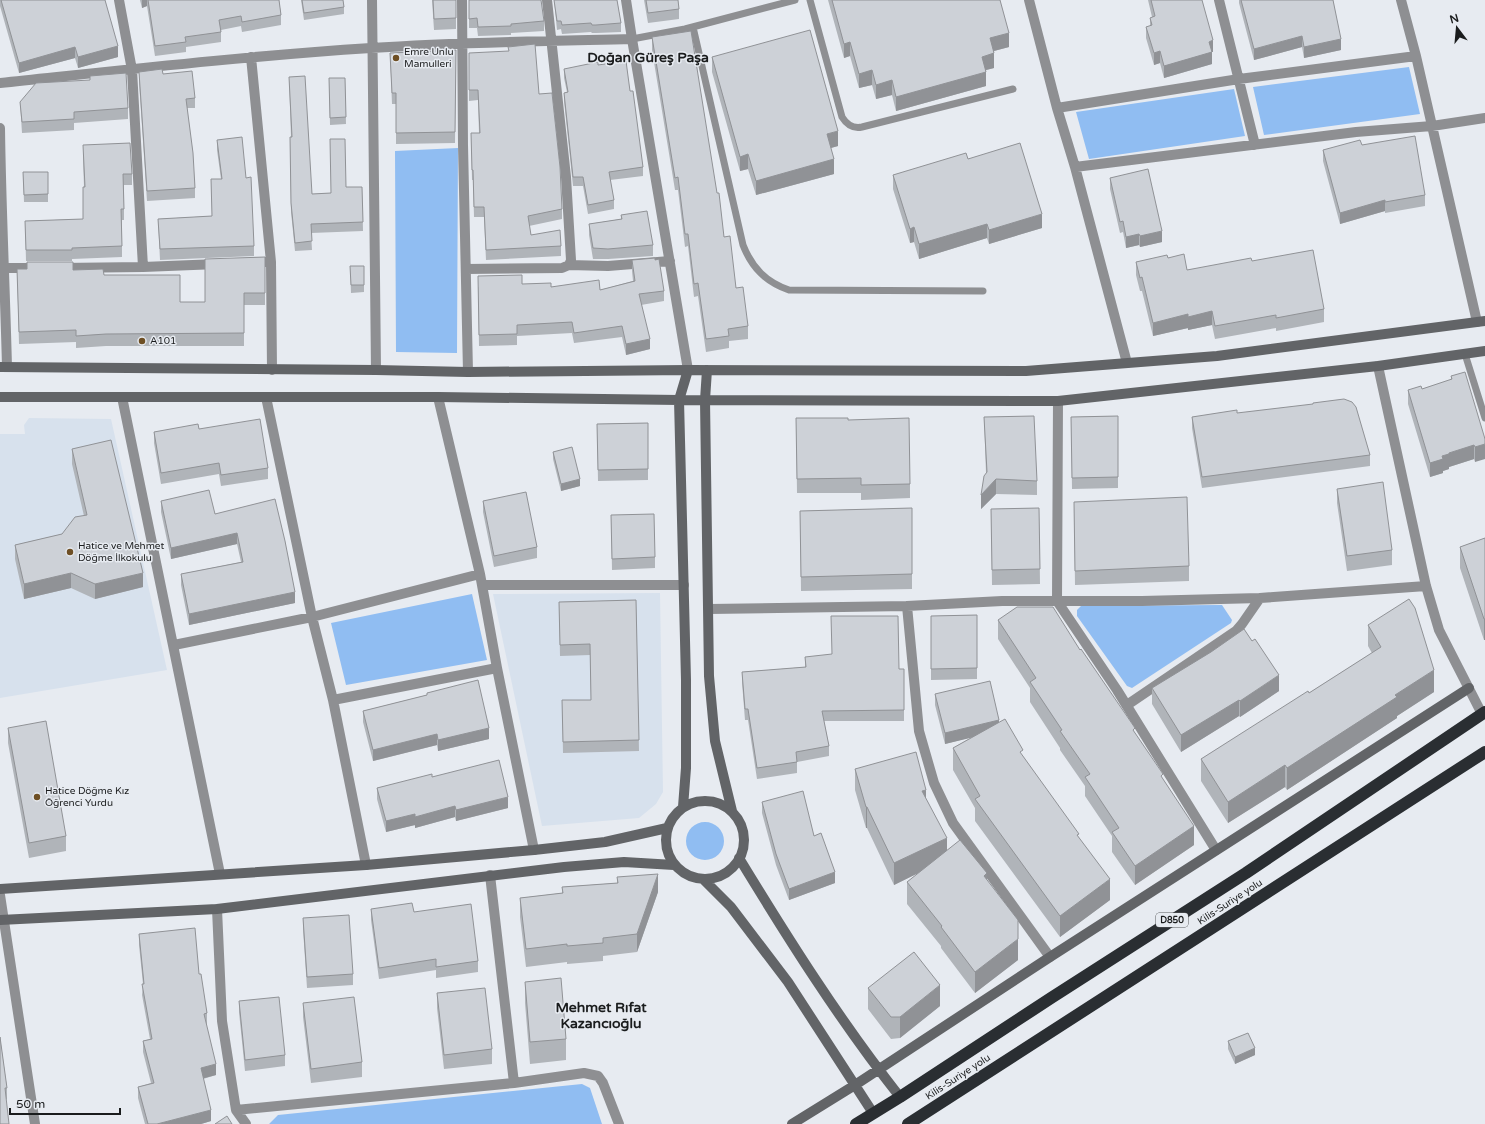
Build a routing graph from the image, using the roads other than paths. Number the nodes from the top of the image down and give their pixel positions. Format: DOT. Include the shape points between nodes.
graph roads {
  1 [pos="119,0"];
  2 [pos="372,0"];
  3 [pos="462,0"];
  4 [pos="547,0"];
  5 [pos="626,0"];
  6 [pos="795,0"];
  7 [pos="810,0"];
  8 [pos="1029,0"];
  9 [pos="1219,0"];
  10 [pos="1401,0"];
  11 [pos="693,27"];
  12 [pos="632,39"];
  13 [pos="552,41"];
  14 [pos="464,43"];
  15 [pos="373,48"];
  16 [pos="1416,56"];
  17 [pos="251,57"];
  18 [pos="132,70"];
  19 [pos="1239,80"];
  20 [pos="0,83"];
  21 [pos="1014,89"];
  22 [pos="1057,108"];
  23 [pos="1485,118"];
  24 [pos="1432,126"];
  25 [pos="0,128"];
  26 [pos="1255,145"];
  27 [pos="1075,167"];
  28 [pos="670,261"];
  29 [pos="271,262"];
  30 [pos="569,265"];
  31 [pos="143,267"];
  32 [pos="4,268"];
  33 [pos="466,269"];
  34 [pos="983,291"];
  35 [pos="1481,322"];
  36 [pos="1485,351"];
  37 [pos="1465,354"];
  38 [pos="1127,363"];
  39 [pos="1378,366"];
  40 [pos="4,367"];
  41 [pos="272,370"];
  42 [pos="376,370"];
  43 [pos="688,370"];
  44 [pos="707,370"];
  45 [pos="468,372"];
  46 [pos="266,396"];
  47 [pos="0,397"];
  48 [pos="122,397"];
  49 [pos="438,397"];
  50 [pos="679,400"];
  51 [pos="705,400"];
  52 [pos="1058,401"];
  53 [pos="1485,418"];
  54 [pos="480,574"];
  55 [pos="482,585"];
  56 [pos="684,585"];
  57 [pos="1426,586"];
  58 [pos="1260,598"];
  59 [pos="1057,601"];
  60 [pos="907,606"];
  61 [pos="709,608"];
  62 [pos="312,617"];
  63 [pos="174,645"];
  64 [pos="497,668"];
  65 [pos="1469,688"];
  66 [pos="333,700"];
  67 [pos="1127,705"];
  68 [pos="1484,713"];
  69 [pos="1485,752"];
  70 [pos="683,807"];
  71 [pos="732,811"];
  72 [pos="667,828"];
  73 [pos="534,850"];
  74 [pos="1216,850"];
  75 [pos="739,858"];
  76 [pos="366,864"];
  77 [pos="674,864"];
  78 [pos="220,874"];
  79 [pos="490,875"];
  80 [pos="703,879"];
  81 [pos="0,889"];
  82 [pos="0,895"];
  83 [pos="217,909"];
  84 [pos="2,920"];
  85 [pos="1050,957"];
  86 [pos="878,1069"];
  87 [pos="514,1083"];
  88 [pos="855,1085"];
  89 [pos="900,1097"];
  90 [pos="236,1110"];
  91 [pos="874,1113"];
  92 [pos="35,1124"];
  93 [pos="246,1124"];
  94 [pos="619,1124"];
  95 [pos="792,1124"];
  96 [pos="856,1124"];
  97 [pos="908,1124"];
  1 -- 18 [label="street"];
  2 -- 15 [label="street"];
  3 -- 14 [label="street"];
  4 -- 13 [label="street"];
  5 -- 12 [label="street"];
  6 -- 11 [label="lane"];
  7 -- 21 [label="lane" via="842,117 853,127 862,128"];
  8 -- 22 [label="street"];
  9 -- 19 [label="street"];
  10 -- 16 [label="street"];
  11 -- 12 [label="lane"];
  11 -- 34 [label="lane" via="743,245 750,261 763,276 789,290"];
  12 -- 13 [label="street"];
  12 -- 28 [label="street"];
  13 -- 14 [label="street"];
  13 -- 30 [label="street" via="566,177 571,260"];
  14 -- 15 [label="street"];
  14 -- 33 [label="street"];
  15 -- 17 [label="street"];
  15 -- 42 [label="street"];
  16 -- 19 [label="street"];
  16 -- 24 [label="street"];
  17 -- 18 [label="street"];
  17 -- 29 [label="street"];
  18 -- 20 [label="street"];
  18 -- 31 [label="street"];
  19 -- 22 [label="street"];
  19 -- 26 [label="street"];
  22 -- 27 [label="street"];
  23 -- 24 [label="street"];
  24 -- 26 [label="street" via="1356,132"];
  24 -- 35 [label="street"];
  25 -- 32 [label="street"];
  26 -- 27 [label="street"];
  27 -- 38 [label="street"];
  28 -- 30 [label="street" via="608,266"];
  28 -- 43 [label="street"];
  29 -- 31 [label="street"];
  29 -- 41 [label="street"];
  30 -- 33 [label="street" via="562,268"];
  31 -- 32 [label="street"];
  32 -- 40 [label="street"];
  33 -- 45 [label="street"];
  35 -- 38 [label="street" via="1218,356"];
  36 -- 37 [label="street"];
  37 -- 39 [label="street"];
  37 -- 53 [label="lane"];
  38 -- 44 [label="street" via="1026,371"];
  39 -- 52 [label="street"];
  39 -- 57 [label="street"];
  40 -- 41 [label="street"];
  41 -- 42 [label="street"];
  42 -- 45 [label="street"];
  43 -- 44 [label="street"];
  43 -- 45 [label="street"];
  43 -- 50 [label="street"];
  44 -- 51 [label="street"];
  46 -- 48 [label="street"];
  46 -- 49 [label="street"];
  46 -- 62 [label="street"];
  47 -- 48 [label="street"];
  48 -- 63 [label="street"];
  49 -- 50 [label="street"];
  49 -- 54 [label="street"];
  50 -- 51 [label="street"];
  50 -- 56 [label="street"];
  51 -- 52 [label="street"];
  51 -- 61 [label="street"];
  52 -- 59 [label="street"];
  54 -- 55 [label="street"];
  54 -- 62 [label="street"];
  55 -- 56 [label="street"];
  55 -- 64 [label="street"];
  56 -- 70 [label="street" via="686,768"];
  57 -- 58 [label="street"];
  57 -- 65 [label="street" via="1439,630"];
  58 -- 59 [label="street"];
  58 -- 67 [label="street" via="1236,631"];
  59 -- 60 [label="street"];
  59 -- 67 [label="street"];
  60 -- 61 [label="street"];
  60 -- 85 [label="street" via="919,731 934,782 953,823"];
  61 -- 71 [label="street" via="709,676 715,741"];
  62 -- 63 [label="street"];
  62 -- 66 [label="street"];
  63 -- 78 [label="street"];
  64 -- 66 [label="street"];
  64 -- 73 [label="street"];
  65 -- 68 [label="street"];
  65 -- 74 [label="street"];
  66 -- 76 [label="street"];
  67 -- 74 [label="street"];
  68 -- 89 [label="highway, D850" via="1246,873"];
  69 -- 97 [label="highway, Kilis-Suriye yolu / D850"];
  70 -- 71 [label="street" via="708,800"];
  70 -- 72 [label="street" via="673,816"];
  71 -- 75 [label="street" via="743,833 743,846"];
  72 -- 73 [label="street" via="605,842"];
  72 -- 77 [label="street" via="665,841"];
  73 -- 76 [label="street"];
  74 -- 85 [label="street"];
  75 -- 80 [label="street" via="724,874"];
  75 -- 86 [label="street" via="799,956"];
  76 -- 78 [label="street"];
  77 -- 79 [label="street" via="624,862"];
  77 -- 80 [label="street" via="682,872"];
  78 -- 81 [label="street"];
  79 -- 83 [label="street"];
  79 -- 87 [label="street"];
  80 -- 88 [label="street" via="731,908 788,982"];
  82 -- 84 [label="street"];
  83 -- 84 [label="street"];
  83 -- 90 [label="street" via="222,1021"];
  84 -- 92 [label="street"];
  85 -- 86 [label="street"];
  86 -- 88 [label="street"];
  86 -- 89 [label="street"];
  87 -- 90 [label="street"];
  87 -- 94 [label="street" via="584,1073 598,1076"];
  88 -- 91 [label="street"];
  88 -- 95 [label="street"];
  89 -- 91 [label="highway, D850"];
  90 -- 93 [label="street"];
  91 -- 96 [label="highway, D850"];
}
